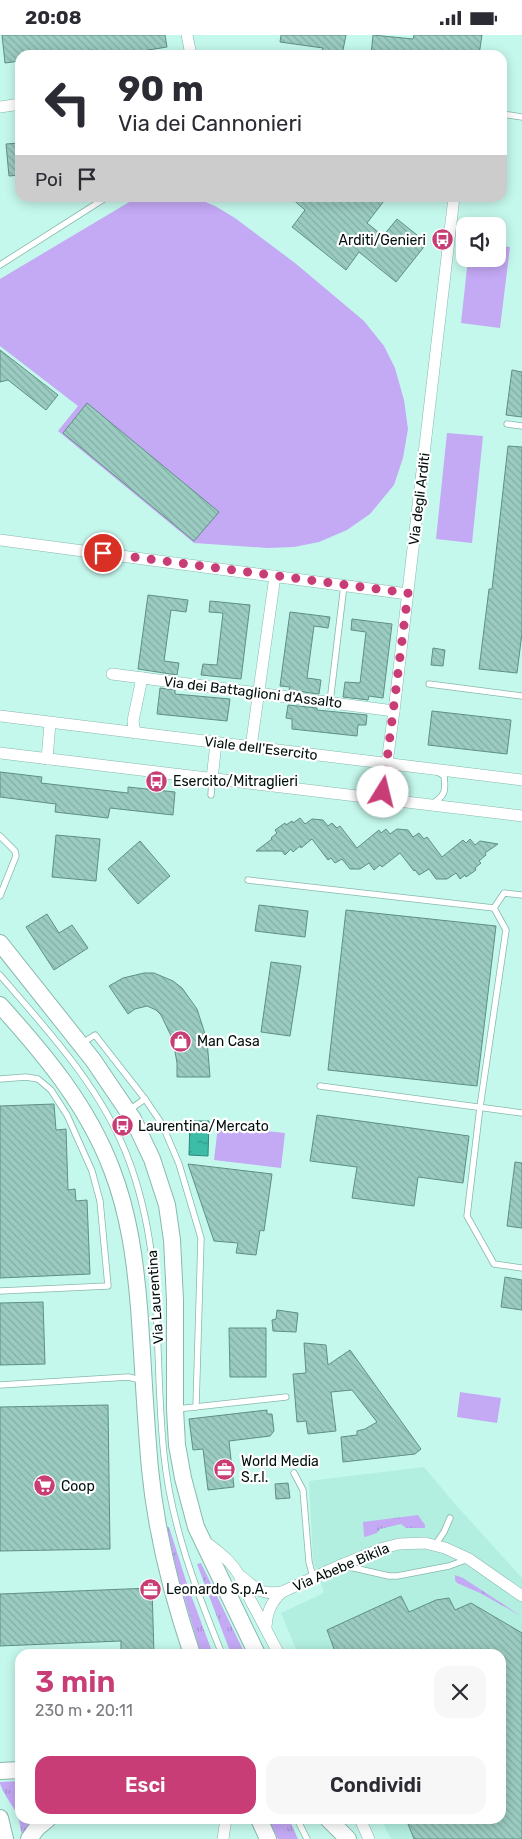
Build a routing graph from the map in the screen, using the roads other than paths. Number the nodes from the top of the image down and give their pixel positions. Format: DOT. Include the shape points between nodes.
graph roads {
  1 [pos="186,35"];
  2 [pos="190,50"];
  3 [pos="15,105"];
  4 [pos="0,107"];
  5 [pos="507,115"];
  6 [pos="522,117"];
  7 [pos="99,202"];
  8 [pos="453,202"];
  9 [pos="0,265"];
  10 [pos="507,424"];
  11 [pos="522,426"];
  12 [pos="0,540"];
  13 [pos="275,576"];
  14 [pos="344,585"];
  15 [pos="408,593"];
  16 [pos="112,674"];
  17 [pos="142,678"];
  18 [pos="429,684"];
  19 [pos="258,693"];
  20 [pos="522,696"];
  21 [pos="330,702"];
  22 [pos="394,711"];
  23 [pos="0,716"];
  24 [pos="50,723"];
  25 [pos="135,733"];
  26 [pos="216,743"];
  27 [pos="251,747"];
  28 [pos="0,753"];
  29 [pos="47,759"];
  30 [pos="388,762"];
  31 [pos="434,768"];
  32 [pos="212,779"];
  33 [pos="522,780"];
  34 [pos="211,795"];
  35 [pos="382,800"];
  36 [pos="430,805"];
  37 [pos="522,816"];
  38 [pos="0,836"];
  39 [pos="248,880"];
  40 [pos="0,895"];
  41 [pos="522,895"];
  42 [pos="494,908"];
  43 [pos="0,943"];
  44 [pos="0,975"];
  45 [pos="0,1005"];
  46 [pos="81,1044"];
  47 [pos="0,1079"];
  48 [pos="320,1086"];
  49 [pos="145,1099"];
  50 [pos="480,1107"];
  51 [pos="128,1111"];
  52 [pos="522,1113"];
  53 [pos="522,1268"];
  54 [pos="0,1291"];
  55 [pos="145,1381"];
  56 [pos="0,1385"];
  57 [pos="286,1397"];
  58 [pos="196,1407"];
  59 [pos="175,1409"];
  60 [pos="294,1473"];
  61 [pos="450,1518"];
  62 [pos="201,1538"];
  63 [pos="434,1545"];
  64 [pos="469,1559"];
  65 [pos="341,1565"];
  66 [pos="242,1577"];
  67 [pos="313,1577"];
  68 [pos="282,1592"];
  69 [pos="522,1595"];
  70 [pos="266,1627"];
  71 [pos="190,1649"];
  72 [pos="220,1649"];
  73 [pos="255,1649"];
  74 [pos="277,1649"];
  75 [pos="15,1770"];
  76 [pos="0,1771"];
  77 [pos="0,1818"];
  78 [pos="42,1824"];
  79 [pos="225,1824"];
  80 [pos="261,1824"];
  81 [pos="300,1824"];
  82 [pos="333,1824"];
  83 [pos="340,1824"];
  84 [pos="362,1824"];
  85 [pos="5,1839"];
  86 [pos="29,1839"];
  87 [pos="223,1839"];
  88 [pos="268,1839"];
  89 [pos="307,1839"];
  90 [pos="348,1839"];
  91 [pos="370,1839"];
  1 -- 2 [label="street"];
  3 -- 4 [label="street"];
  5 -- 6 [label="lane"];
  7 -- 9 [label="lane"];
  8 -- 15 [label="street, Via degli Arditi"];
  10 -- 11 [label="lane"];
  12 -- 13 [label="street"];
  13 -- 14 [label="street"];
  13 -- 19 [label="street"];
  14 -- 15 [label="street"];
  14 -- 21 [label="lane"];
  15 -- 22 [label="street, Via degli Arditi"];
  16 -- 17 [label="street, Via dei Battaglioni d'Assalto"];
  17 -- 19 [label="street, Via dei Battaglioni d'Assalto"];
  17 -- 25 [label="street" via="133,721"];
  18 -- 20 [label="lane"];
  19 -- 21 [label="street, Via dei Battaglioni d'Assalto"];
  19 -- 27 [label="street"];
  21 -- 22 [label="street, Via dei Battaglioni d'Assalto"];
  22 -- 30 [label="street, Via degli Arditi"];
  23 -- 24 [label="street, Viale dell'Esercito"];
  24 -- 25 [label="street, Viale dell'Esercito"];
  24 -- 29 [label="street"];
  25 -- 26 [label="street, Viale dell'Esercito"];
  26 -- 27 [label="street, Viale dell'Esercito"];
  26 -- 32 [label="street"];
  27 -- 30 [label="street, Viale dell'Esercito"];
  28 -- 29 [label="street"];
  29 -- 32 [label="street"];
  30 -- 31 [label="street, Viale dell'Esercito"];
  30 -- 35 [label="street, Via degli Arditi"];
  31 -- 33 [label="street, Viale dell'Esercito"];
  31 -- 36 [label="lane" via="444,777 445,789 440,799"];
  32 -- 34 [label="lane"];
  32 -- 35 [label="street"];
  35 -- 36 [label="street"];
  36 -- 37 [label="street"];
  38 -- 40 [label="lane" via="16,856"];
  39 -- 42 [label="lane"];
  41 -- 42 [label="lane" via="504,893"];
  42 -- 50 [label="lane" via="506,930"];
  43 -- 46 [label="main road, Via Laurentina"];
  44 -- 72 [label="lane, Via Laurentina" via="89,1085 122,1142 136,1182 145,1212 154,1271 169,1493 191,1575"];
  45 -- 55 [label="main road, Via Laurentina" via="75,1097 112,1169 126,1212 133,1249"];
  46 -- 49 [label="lane" via="95,1035"];
  46 -- 51 [label="main road, Via Laurentina"];
  47 -- 54 [label="lane" via="38,1079 60,1102 92,1171 100,1201 108,1286"];
  48 -- 50 [label="lane"];
  49 -- 51 [label="lane"];
  49 -- 58 [label="lane" via="162,1125 179,1164 201,1238"];
  50 -- 52 [label="lane"];
  50 -- 53 [label="lane" via="467,1216 494,1265"];
  51 -- 59 [label="main road, Via Laurentina" via="152,1159 169,1216 175,1300"];
  55 -- 56 [label="lane" via="128,1377"];
  55 -- 71 [label="main road, Via Laurentina" via="156,1515"];
  57 -- 58 [label="lane"];
  58 -- 59 [label="lane"];
  59 -- 62 [label="main road, Via Laurentina" via="182,1472 192,1516"];
  60 -- 67 [label="lane" via="303,1490"];
  61 -- 63 [label="lane"];
  62 -- 66 [label="street, Via Laurentina"];
  62 -- 73 [label="main road, Via Laurentina"];
  63 -- 64 [label="street, Via Abebe Bikila"];
  63 -- 65 [label="street, Via Abebe Bikila" via="392,1545"];
  64 -- 65 [label="lane" via="397,1576"];
  64 -- 69 [label="street, Via Abebe Bikila"];
  65 -- 67 [label="street, Via Abebe Bikila"];
  66 -- 68 [label="street, Via Abebe Bikila" via="260,1592"];
  66 -- 70 [label="street, Via Laurentina" via="244,1587"];
  67 -- 68 [label="street, Via Abebe Bikila"];
  68 -- 70 [label="street" via="271,1604"];
  70 -- 74 [label="street, Via Laurentina"];
  75 -- 76 [label="main road"];
  77 -- 85 [label="main road"];
  78 -- 86 [label="main road"];
  79 -- 87 [label="street"];
  80 -- 88 [label="main road"];
  81 -- 89 [label="lane"];
  82 -- 90 [label="main road"];
  83 -- 90 [label="main road"];
  84 -- 91 [label="street"];
}
